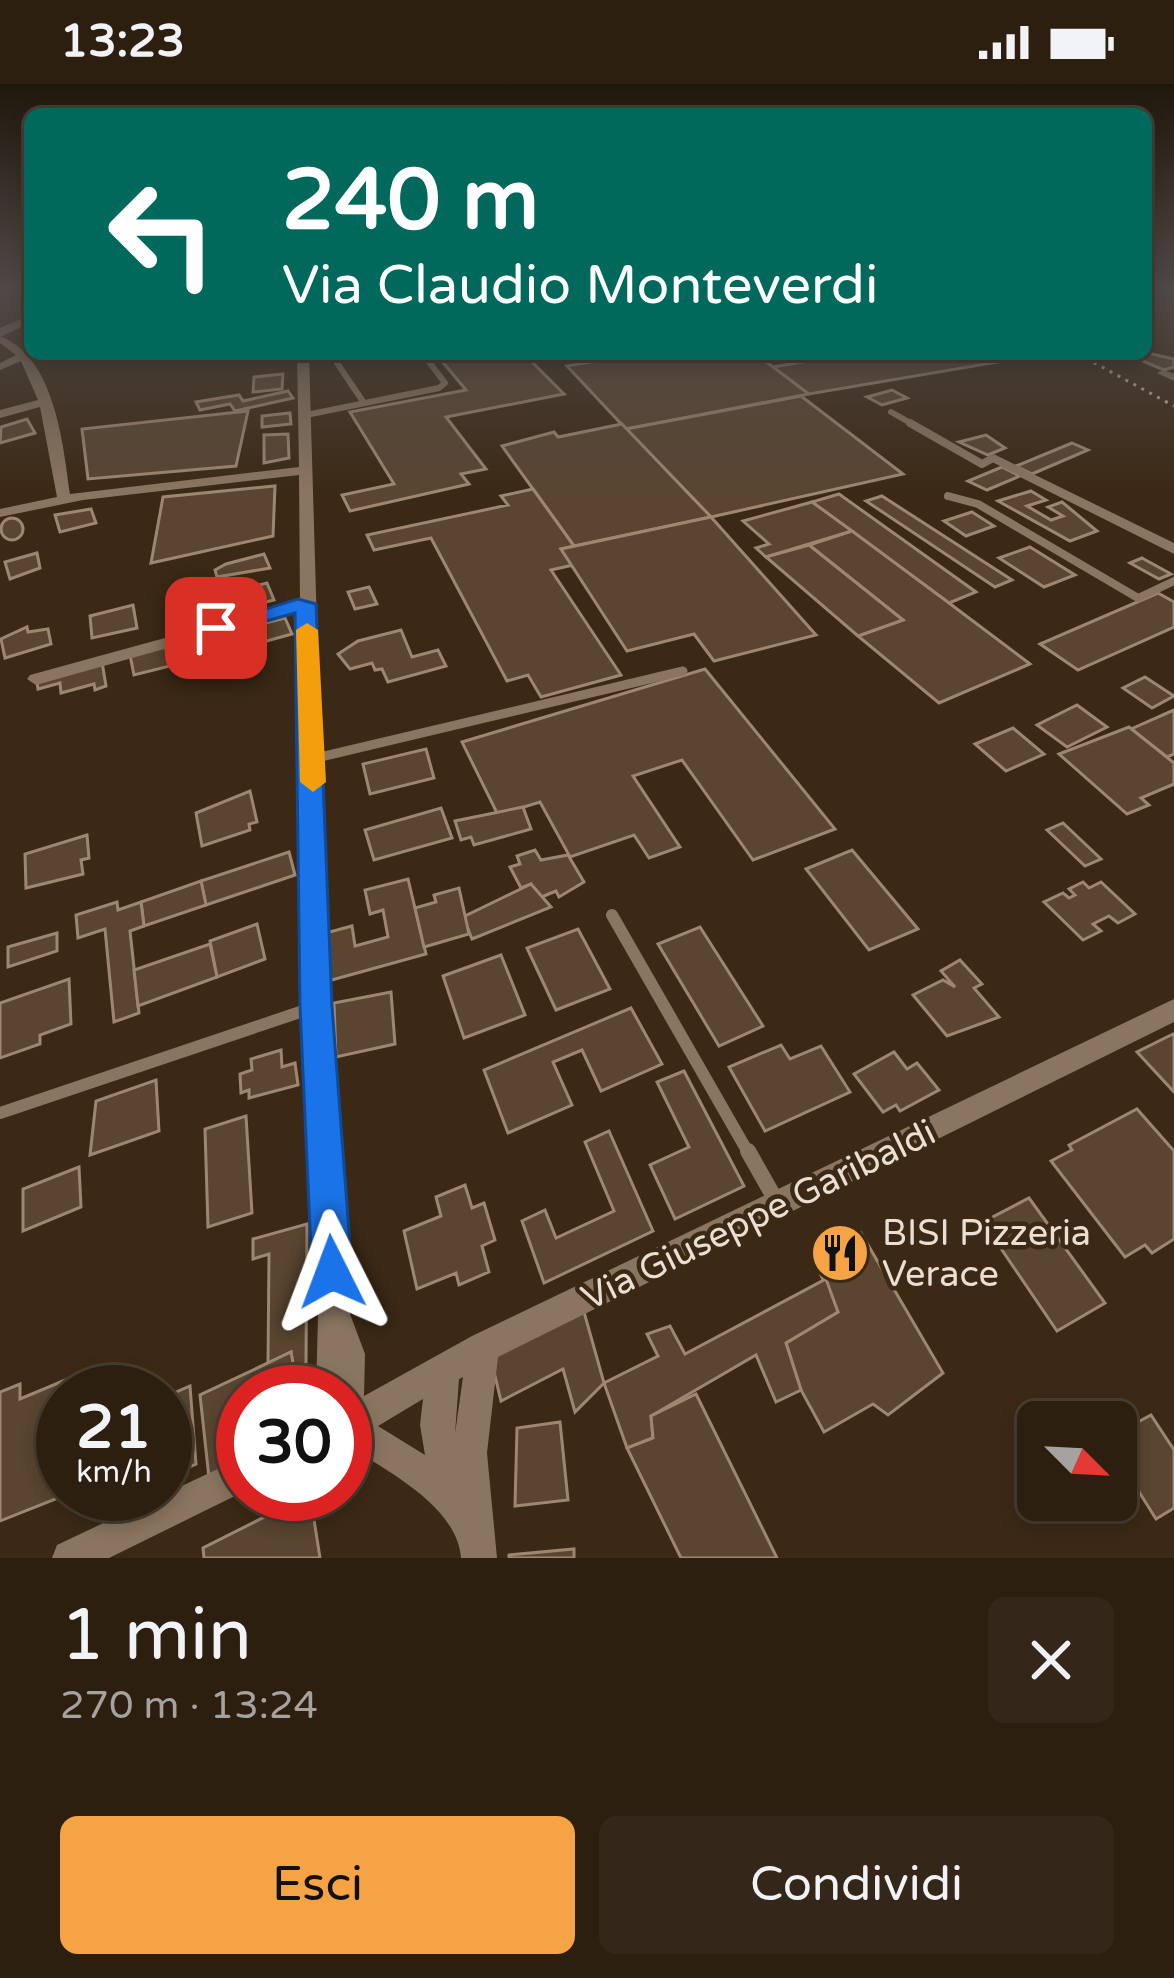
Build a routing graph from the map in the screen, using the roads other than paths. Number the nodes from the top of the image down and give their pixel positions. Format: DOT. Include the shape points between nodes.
graph roads {
  1 [pos="22,356"];
  2 [pos="302,360"];
  3 [pos="336,360"];
  4 [pos="428,360"];
  5 [pos="0,367"];
  6 [pos="44,402"];
  7 [pos="364,403"];
  8 [pos="891,412"];
  9 [pos="0,414"];
  10 [pos="306,415"];
  11 [pos="305,470"];
  12 [pos="1025,474"];
  13 [pos="948,496"];
  14 [pos="64,499"];
  15 [pos="0,513"];
  16 [pos="1174,549"];
  17 [pos="1174,581"];
  18 [pos="306,604"];
  19 [pos="683,671"];
  20 [pos="36,679"];
  21 [pos="312,759"];
  22 [pos="612,915"];
  23 [pos="316,1006"];
  24 [pos="1174,1010"];
  25 [pos="0,1114"];
  26 [pos="779,1206"];
  27 [pos="334,1316"];
  28 [pos="483,1347"];
  29 [pos="333,1365"];
  30 [pos="349,1365"];
  31 [pos="445,1366"];
  32 [pos="372,1410"];
  33 [pos="372,1441"];
  34 [pos="216,1487"];
  35 [pos="448,1495"];
  36 [pos="478,1548"];
  37 [pos="70,1558"];
  1 -- 5 [label="street"];
  1 -- 6 [label="street"];
  2 -- 10 [label="street"];
  3 -- 7 [label="lane"];
  4 -- 7 [label="lane" via="445,383"];
  6 -- 9 [label="street"];
  6 -- 14 [label="street"];
  7 -- 10 [label="lane"];
  8 -- 12 [label="lane" via="982,464 993,458"];
  10 -- 11 [label="street"];
  11 -- 14 [label="street"];
  11 -- 18 [label="street"];
  12 -- 16 [label="street"];
  13 -- 17 [label="lane" via="978,504 1138,598"];
  14 -- 15 [label="street"];
  18 -- 20 [label="street"];
  18 -- 21 [label="street"];
  19 -- 21 [label="lane"];
  21 -- 23 [label="street"];
  22 -- 26 [label="lane"];
  23 -- 25 [label="lane"];
  23 -- 27 [label="street"];
  24 -- 26 [label="street, Via Giuseppe Garibaldi"];
  26 -- 28 [label="street, Via Giuseppe Garibaldi"];
  27 -- 29 [label="street"];
  27 -- 30 [label="street"];
  28 -- 31 [label="street, Via Giuseppe Garibaldi"];
  28 -- 36 [label="street" via="470,1453"];
  31 -- 32 [label="street, Via Giuseppe Garibaldi"];
  31 -- 35 [label="street" via="437,1425"];
  33 -- 35 [label="street"];
  34 -- 37 [label="street"];
  35 -- 36 [label="street"];
}
